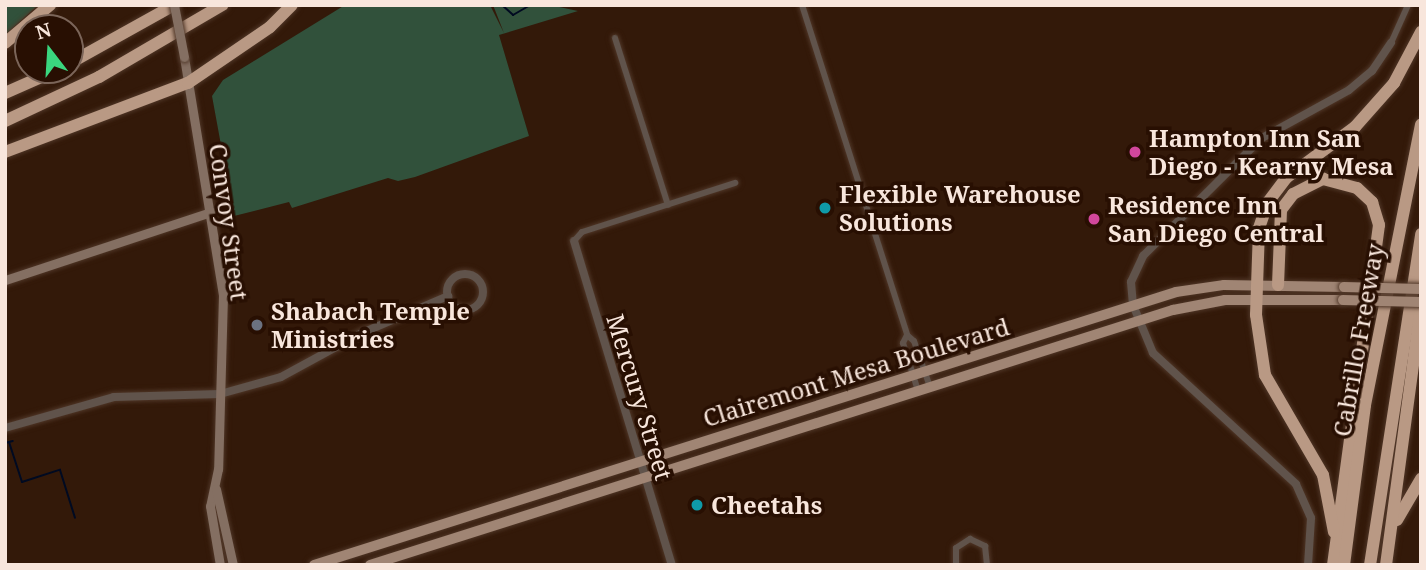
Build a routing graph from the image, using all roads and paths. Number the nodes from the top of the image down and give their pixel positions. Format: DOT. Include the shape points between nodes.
graph roads {
  1 [pos="50,5"];
  2 [pos="174,5"];
  3 [pos="222,5"];
  4 [pos="292,5"];
  5 [pos="802,5"];
  6 [pos="1408,5"];
  7 [pos="1421,32"];
  8 [pos="615,38"];
  9 [pos="5,43"];
  10 [pos="1391,43"];
  11 [pos="84,55"];
  12 [pos="188,83"];
  13 [pos="25,84"];
  14 [pos="5,93"];
  15 [pos="5,121"];
  16 [pos="1421,125"];
  17 [pos="5,152"];
  18 [pos="736,183"];
  19 [pos="668,205"];
  20 [pos="211,212"];
  21 [pos="1421,234"];
  22 [pos="574,241"];
  23 [pos="5,280"];
  24 [pos="1256,285"];
  25 [pos="1278,285"];
  26 [pos="1421,289"];
  27 [pos="448,296"];
  28 [pos="1256,299"];
  29 [pos="1421,304"];
  30 [pos="1133,305"];
  31 [pos="1138,320"];
  32 [pos="907,335"];
  33 [pos="1416,344"];
  34 [pos="925,373"];
  35 [pos="1421,374"];
  36 [pos="913,377"];
  37 [pos="930,387"];
  38 [pos="918,391"];
  39 [pos="220,394"];
  40 [pos="5,428"];
  41 [pos="640,462"];
  42 [pos="645,478"];
  43 [pos="1421,479"];
  44 [pos="216,488"];
  45 [pos="1334,532"];
  46 [pos="1392,534"];
  47 [pos="220,565"];
  48 [pos="233,565"];
  49 [pos="314,565"];
  50 [pos="370,565"];
  51 [pos="673,565"];
  52 [pos="956,565"];
  53 [pos="987,565"];
  54 [pos="1308,565"];
  55 [pos="1333,565"];
  56 [pos="1345,565"];
  57 [pos="1370,565"];
  58 [pos="1386,565"];
  1 -- 9 [label="highway"];
  2 -- 11 [label="highway"];
  2 -- 12 [label="main road, Convoy Street, bridge"];
  3 -- 15 [label="highway" via="99,77"];
  4 -- 12 [label="highway" via="270,27"];
  5 -- 32 [label="street"];
  6 -- 10 [label="street"];
  7 -- 24 [label="highway" via="1394,83 1355,127 1286,178 1268,202 1259,228"];
  8 -- 19 [label="street"];
  10 -- 30 [label="street" via="1372,71 1349,90 1262,138 1143,256 1130,282"];
  12 -- 17 [label="highway"];
  12 -- 20 [label="main road, Convoy Street"];
  13 -- 14 [label="highway"];
  16 -- 56 [label="highway, Cabrillo Freeway" via="1365,405"];
  18 -- 19 [label="street"];
  19 -- 22 [label="street" via="582,232"];
  20 -- 23 [label="main road"];
  20 -- 39 [label="main road, Convoy Street" via="223,295"];
  21 -- 57 [label="highway, Cabrillo Freeway"];
  22 -- 41 [label="street, Mercury Street"];
  24 -- 25 [label="main road, Clairemont Mesa Boulevard"];
  24 -- 28 [label="highway"];
  24 -- 30 [label="main road, Clairemont Mesa Boulevard" via="1195,288"];
  25 -- 26 [label="main road, Clairemont Mesa Boulevard, bridge"];
  25 -- 45 [label="highway" via="1282,211 1293,194 1323,180 1357,188 1372,202 1379,225"];
  27 -- 27 [label="street" via="456,307 467,310 478,305 483,288 477,279 462,275 449,284"];
  27 -- 39 [label="street" via="362,333 300,370"];
  28 -- 29 [label="main road, Clairemont Mesa Boulevard, bridge"];
  28 -- 31 [label="main road, Clairemont Mesa Boulevard" via="1214,301"];
  28 -- 45 [label="highway" via="1265,375 1323,475"];
  29 -- 33 [label="highway"];
  30 -- 31 [label="street"];
  30 -- 34 [label="main road, Clairemont Mesa Boulevard"];
  31 -- 37 [label="main road, Clairemont Mesa Boulevard"];
  31 -- 54 [label="street" via="1153,353 1296,484 1311,518"];
  32 -- 34 [label="street" via="914,341"];
  32 -- 36 [label="street" via="903,343"];
  33 -- 35 [label="highway"];
  33 -- 46 [label="highway"];
  34 -- 36 [label="main road, Clairemont Mesa Boulevard"];
  34 -- 37 [label="street"];
  36 -- 38 [label="street"];
  36 -- 41 [label="main road, Clairemont Mesa Boulevard"];
  37 -- 38 [label="main road, Clairemont Mesa Boulevard"];
  38 -- 42 [label="main road, Clairemont Mesa Boulevard"];
  39 -- 40 [label="street" via="114,397"];
  39 -- 44 [label="main road, Convoy Street"];
  41 -- 42 [label="street, Mercury Street"];
  41 -- 49 [label="main road, Clairemont Mesa Boulevard"];
  42 -- 50 [label="main road, Clairemont Mesa Boulevard"];
  42 -- 51 [label="street, Mercury Street"];
  43 -- 46 [label="highway"];
  44 -- 47 [label="main road, Convoy Street" via="210,509"];
  44 -- 48 [label="main road, Convoy Street"];
  45 -- 55 [label="highway"];
  46 -- 58 [label="highway"];
  52 -- 53 [label="street" via="956,548 970,539 985,546"];
}
